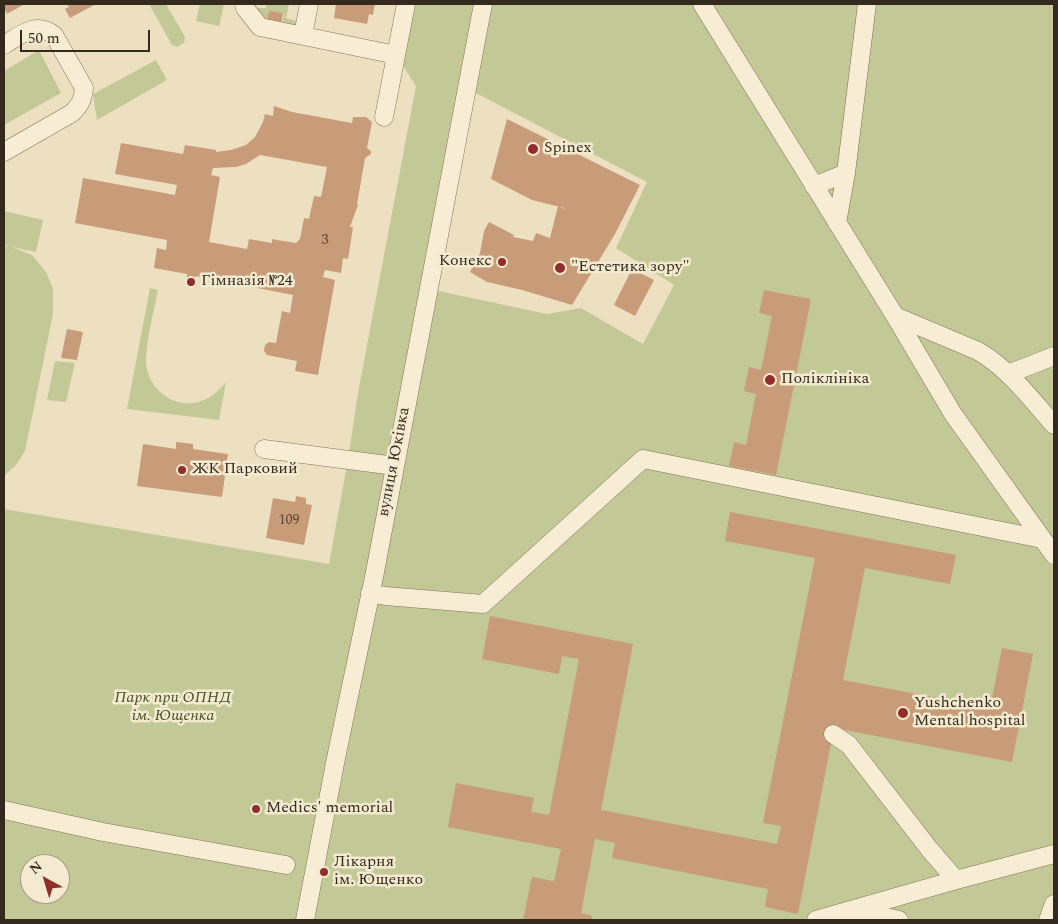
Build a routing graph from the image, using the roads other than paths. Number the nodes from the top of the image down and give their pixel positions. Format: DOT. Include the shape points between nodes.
graph roads {
  1 [pos="244,4"];
  2 [pos="309,4"];
  3 [pos="406,4"];
  4 [pos="483,4"];
  5 [pos="702,4"];
  6 [pos="867,4"];
  7 [pos="303,35"];
  8 [pos="4,45"];
  9 [pos="396,55"];
  10 [pos="384,117"];
  11 [pos="4,152"];
  12 [pos="846,173"];
  13 [pos="814,186"];
  14 [pos="837,223"];
  15 [pos="895,316"];
  16 [pos="1054,356"];
  17 [pos="1008,374"];
  18 [pos="1054,425"];
  19 [pos="264,449"];
  20 [pos="395,466"];
  21 [pos="1042,538"];
  22 [pos="1054,555"];
  23 [pos="370,593"];
  24 [pos="833,734"];
  25 [pos="4,810"];
  26 [pos="1054,854"];
  27 [pos="286,865"];
  28 [pos="956,880"];
  29 [pos="1054,904"];
  30 [pos="851,909"];
  31 [pos="305,920"];
  32 [pos="816,920"];
  33 [pos="899,920"];
  34 [pos="1048,920"];
  1 -- 7 [label="street" via="260,27"];
  2 -- 7 [label="street"];
  3 -- 9 [label="street"];
  4 -- 20 [label="street, вулиця Юківка"];
  5 -- 13 [label="street"];
  6 -- 12 [label="street"];
  7 -- 9 [label="street"];
  8 -- 11 [label="street" via="30,30 48,30 84,88 80,106 72,113"];
  9 -- 10 [label="street"];
  12 -- 13 [label="street"];
  12 -- 14 [label="street"];
  13 -- 14 [label="street"];
  14 -- 15 [label="street"];
  15 -- 17 [label="street" via="978,351"];
  15 -- 21 [label="street" via="953,414"];
  16 -- 17 [label="street"];
  17 -- 18 [label="street"];
  19 -- 20 [label="street"];
  20 -- 23 [label="street, вулиця Юківка"];
  21 -- 22 [label="street"];
  21 -- 23 [label="street" via="643,460 483,604"];
  23 -- 31 [label="street, вулиця Юківка"];
  24 -- 28 [label="street" via="849,745"];
  25 -- 27 [label="street" via="103,832"];
  26 -- 28 [label="street"];
  28 -- 30 [label="street"];
  29 -- 34 [label="street"];
  30 -- 32 [label="street"];
  30 -- 33 [label="street"];
}
